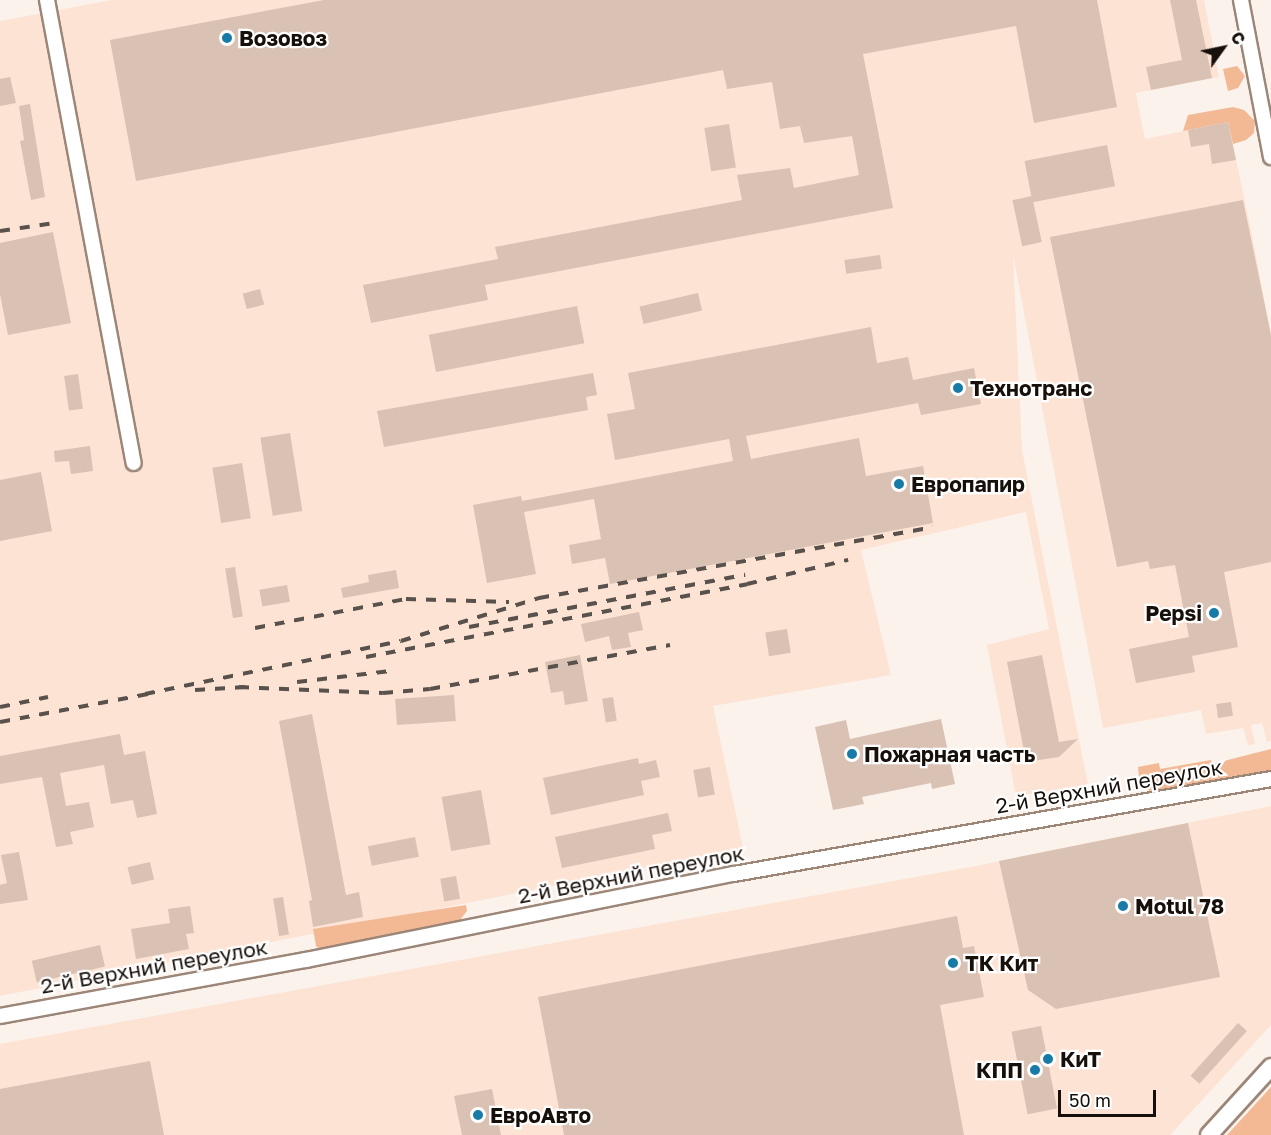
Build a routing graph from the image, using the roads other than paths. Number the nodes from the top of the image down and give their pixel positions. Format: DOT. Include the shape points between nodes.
graph roads {
  1 [pos="47,0"];
  2 [pos="1241,0"];
  3 [pos="1271,157"];
  4 [pos="134,463"];
  5 [pos="1271,779"];
  6 [pos="0,1016"];
  7 [pos="1271,1067"];
  8 [pos="1209,1135"];
  1 -- 4 [label="street"];
  2 -- 3 [label="street"];
  5 -- 6 [label="street, 2-й Верхний переулок" via="757,870"];
  7 -- 8 [label="street"];
}
